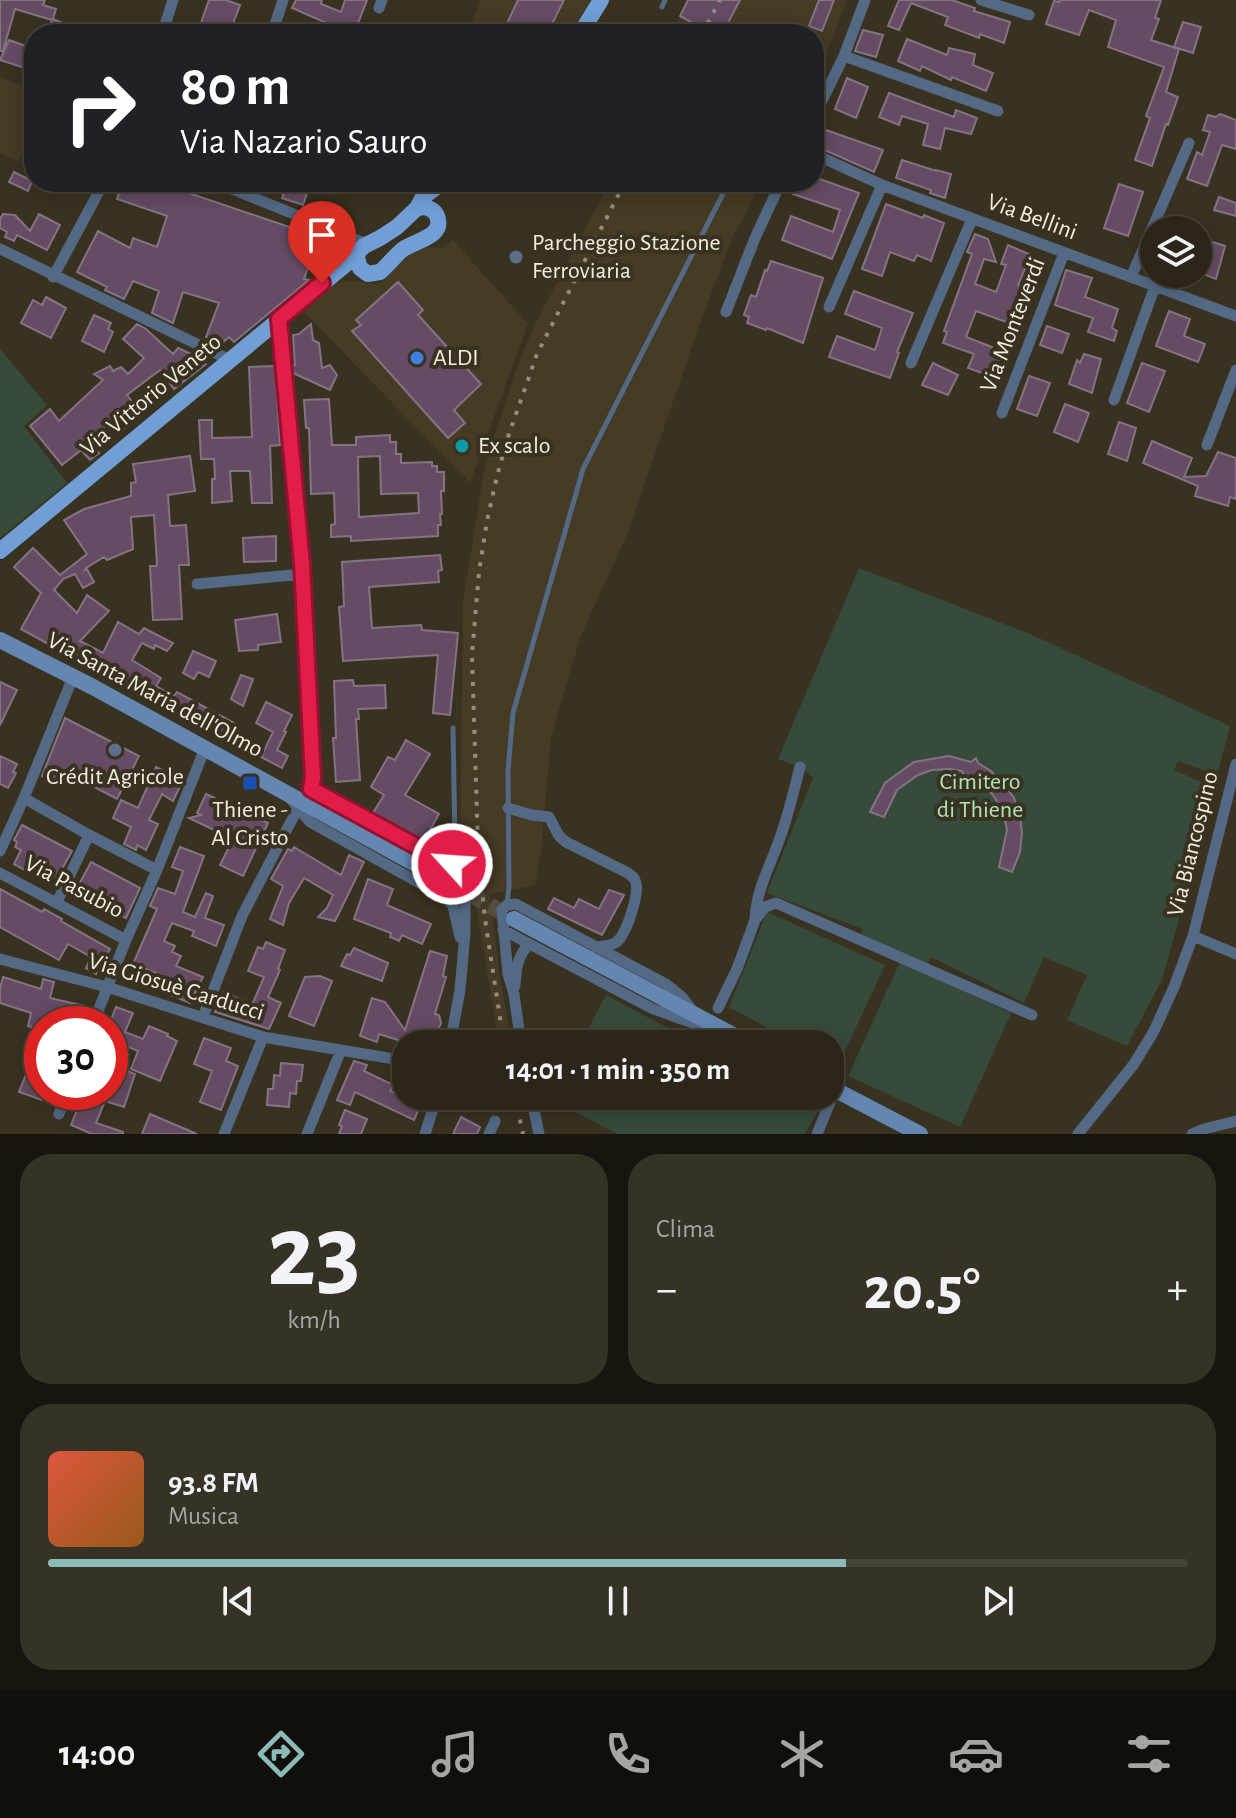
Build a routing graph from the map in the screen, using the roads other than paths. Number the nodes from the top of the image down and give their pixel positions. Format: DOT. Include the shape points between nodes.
graph roads {
  1 [pos="173,0"];
  2 [pos="283,0"];
  3 [pos="601,0"];
  4 [pos="665,0"];
  5 [pos="865,0"];
  6 [pos="981,0"];
  7 [pos="662,7"];
  8 [pos="1029,15"];
  9 [pos="165,24"];
  10 [pos="275,24"];
  11 [pos="586,24"];
  12 [pos="844,56"];
  13 [pos="824,97"];
  14 [pos="998,111"];
  15 [pos="1189,143"];
  16 [pos="824,159"];
  17 [pos="882,185"];
  18 [pos="99,192"];
  19 [pos="239,192"];
  20 [pos="429,192"];
  21 [pos="444,192"];
  22 [pos="724,192"];
  23 [pos="776,192"];
  24 [pos="417,208"];
  25 [pos="437,216"];
  26 [pos="972,219"];
  27 [pos="0,249"];
  28 [pos="361,250"];
  29 [pos="1064,253"];
  30 [pos="368,274"];
  31 [pos="53,277"];
  32 [pos="331,277"];
  33 [pos="1131,277"];
  34 [pos="1140,280"];
  35 [pos="1154,288"];
  36 [pos="1160,288"];
  37 [pos="829,307"];
  38 [pos="726,312"];
  39 [pos="1236,316"];
  40 [pos="279,319"];
  41 [pos="230,360"];
  42 [pos="911,363"];
  43 [pos="1236,370"];
  44 [pos="1114,400"];
  45 [pos="1002,413"];
  46 [pos="1207,445"];
  47 [pos="0,551"];
  48 [pos="303,574"];
  49 [pos="197,584"];
  50 [pos="0,640"];
  51 [pos="73,677"];
  52 [pos="453,728"];
  53 [pos="205,748"];
  54 [pos="1236,764"];
  55 [pos="800,767"];
  56 [pos="24,798"];
  57 [pos="300,798"];
  58 [pos="508,808"];
  59 [pos="89,835"];
  60 [pos="0,851"];
  61 [pos="452,864"];
  62 [pos="157,870"];
  63 [pos="0,873"];
  64 [pos="466,889"];
  65 [pos="448,890"];
  66 [pos="57,902"];
  67 [pos="508,918"];
  68 [pos="755,920"];
  69 [pos="1193,936"];
  70 [pos="126,940"];
  71 [pos="529,944"];
  72 [pos="596,947"];
  73 [pos="1236,954"];
  74 [pos="0,959"];
  75 [pos="107,987"];
  76 [pos="460,990"];
  77 [pos="514,994"];
  78 [pos="100,1006"];
  79 [pos="718,1008"];
  80 [pos="695,1015"];
  81 [pos="1032,1015"];
  82 [pos="203,1017"];
  83 [pos="718,1027"];
  84 [pos="453,1030"];
  85 [pos="519,1030"];
  86 [pos="724,1030"];
  87 [pos="263,1037"];
  88 [pos="341,1050"];
  89 [pos="392,1059"];
  90 [pos="844,1094"];
  91 [pos="60,1110"];
  92 [pos="433,1110"];
  93 [pos="534,1110"];
  94 [pos="825,1110"];
  95 [pos="59,1114"];
  96 [pos="495,1121"];
  97 [pos="1236,1121"];
  98 [pos="1082,1133"];
  99 [pos="224,1134"];
  100 [pos="307,1134"];
  101 [pos="425,1134"];
  102 [pos="489,1134"];
  103 [pos="539,1134"];
  104 [pos="817,1134"];
  105 [pos="920,1134"];
  106 [pos="1192,1134"];
  1 -- 9 [label="street"];
  2 -- 10 [label="street"];
  3 -- 11 [label="main road"];
  4 -- 7 [label="lane"];
  5 -- 12 [label="street"];
  6 -- 8 [label="street"];
  12 -- 13 [label="street"];
  12 -- 14 [label="street"];
  15 -- 33 [label="street"];
  16 -- 17 [label="street, Via Bellini"];
  17 -- 26 [label="street, Via Bellini"];
  17 -- 37 [label="street"];
  18 -- 31 [label="street"];
  19 -- 28 [label="street" via="341,234"];
  20 -- 24 [label="main road, Via Vittorio Veneto"];
  21 -- 25 [label="main road, Via Vittorio Veneto"];
  22 -- 58 [label="lane" via="583,469 513,713"];
  23 -- 38 [label="street"];
  24 -- 25 [label="main road" via="429,208"];
  24 -- 28 [label="main road, Via Vittorio Veneto"];
  25 -- 30 [label="main road, Via Vittorio Veneto" via="432,235 412,243 380,272"];
  26 -- 29 [label="street, Via Bellini"];
  26 -- 42 [label="street"];
  27 -- 31 [label="street"];
  28 -- 30 [label="main road" via="357,261"];
  28 -- 32 [label="main road, Via Vittorio Veneto"];
  29 -- 33 [label="street, Via Bellini"];
  29 -- 45 [label="street, Via Monteverdi"];
  30 -- 32 [label="main road, Via Vittorio Veneto"];
  31 -- 41 [label="street"];
  32 -- 40 [label="main road, Via Vittorio Veneto"];
  33 -- 34 [label="street, Via Bellini"];
  35 -- 44 [label="street"];
  36 -- 39 [label="street, Via Bellini"];
  40 -- 41 [label="main road, Via Vittorio Veneto"];
  40 -- 48 [label="street"];
  41 -- 47 [label="main road, Via Vittorio Veneto"];
  43 -- 46 [label="street"];
  48 -- 49 [label="street"];
  48 -- 57 [label="street" via="313,778"];
  50 -- 51 [label="main road, Via Santa Maria dell'Olmo"];
  51 -- 53 [label="main road, Via Santa Maria dell'Olmo"];
  51 -- 56 [label="street"];
  52 -- 61 [label="lane"];
  53 -- 57 [label="main road, Via Santa Maria dell'Olmo"];
  53 -- 62 [label="street"];
  54 -- 69 [label="street, Via Biancospino"];
  55 -- 68 [label="street"];
  56 -- 59 [label="street"];
  56 -- 60 [label="street"];
  57 -- 61 [label="street, Via Santa Maria dell'Olmo"];
  57 -- 65 [label="main road, Via Santa Maria dell'Olmo"];
  57 -- 82 [label="street" via="242,916"];
  58 -- 67 [label="lane"];
  58 -- 72 [label="street" via="549,817 566,842 635,879 632,909 621,938"];
  59 -- 62 [label="street"];
  59 -- 66 [label="street"];
  61 -- 64 [label="street" via="465,877"];
  62 -- 70 [label="street"];
  63 -- 66 [label="street, Via Pasubio"];
  64 -- 65 [label="street" via="456,898"];
  64 -- 76 [label="street"];
  65 -- 76 [label="street" via="461,943"];
  66 -- 70 [label="street, Via Pasubio"];
  67 -- 71 [label="street"];
  67 -- 72 [label="street" via="516,904"];
  67 -- 77 [label="street"];
  67 -- 80 [label="main road"];
  68 -- 79 [label="street"];
  68 -- 81 [label="street" via="776,903"];
  69 -- 73 [label="street, Via Biancospino"];
  69 -- 98 [label="street, Via Biancospino" via="1154,1031"];
  70 -- 75 [label="street"];
  71 -- 77 [label="street" via="517,963"];
  71 -- 83 [label="street" via="653,1009 694,1025"];
  72 -- 80 [label="street" via="666,984"];
  74 -- 75 [label="street, Via Giosuè Carducci"];
  75 -- 78 [label="street"];
  75 -- 82 [label="street, Via Giosuè Carducci"];
  76 -- 84 [label="street"];
  77 -- 85 [label="street"];
  80 -- 83 [label="main road"];
  82 -- 87 [label="street, Via Giosuè Carducci"];
  83 -- 86 [label="main road"];
  87 -- 88 [label="street, Via Giosuè Carducci"];
  87 -- 99 [label="street"];
  88 -- 89 [label="street, Via Giosuè Carducci"];
  88 -- 100 [label="street"];
  90 -- 105 [label="main road"];
  91 -- 95 [label="street"];
  92 -- 101 [label="street"];
  93 -- 103 [label="street"];
  94 -- 104 [label="street"];
  96 -- 102 [label="street"];
  97 -- 106 [label="street"];
}
